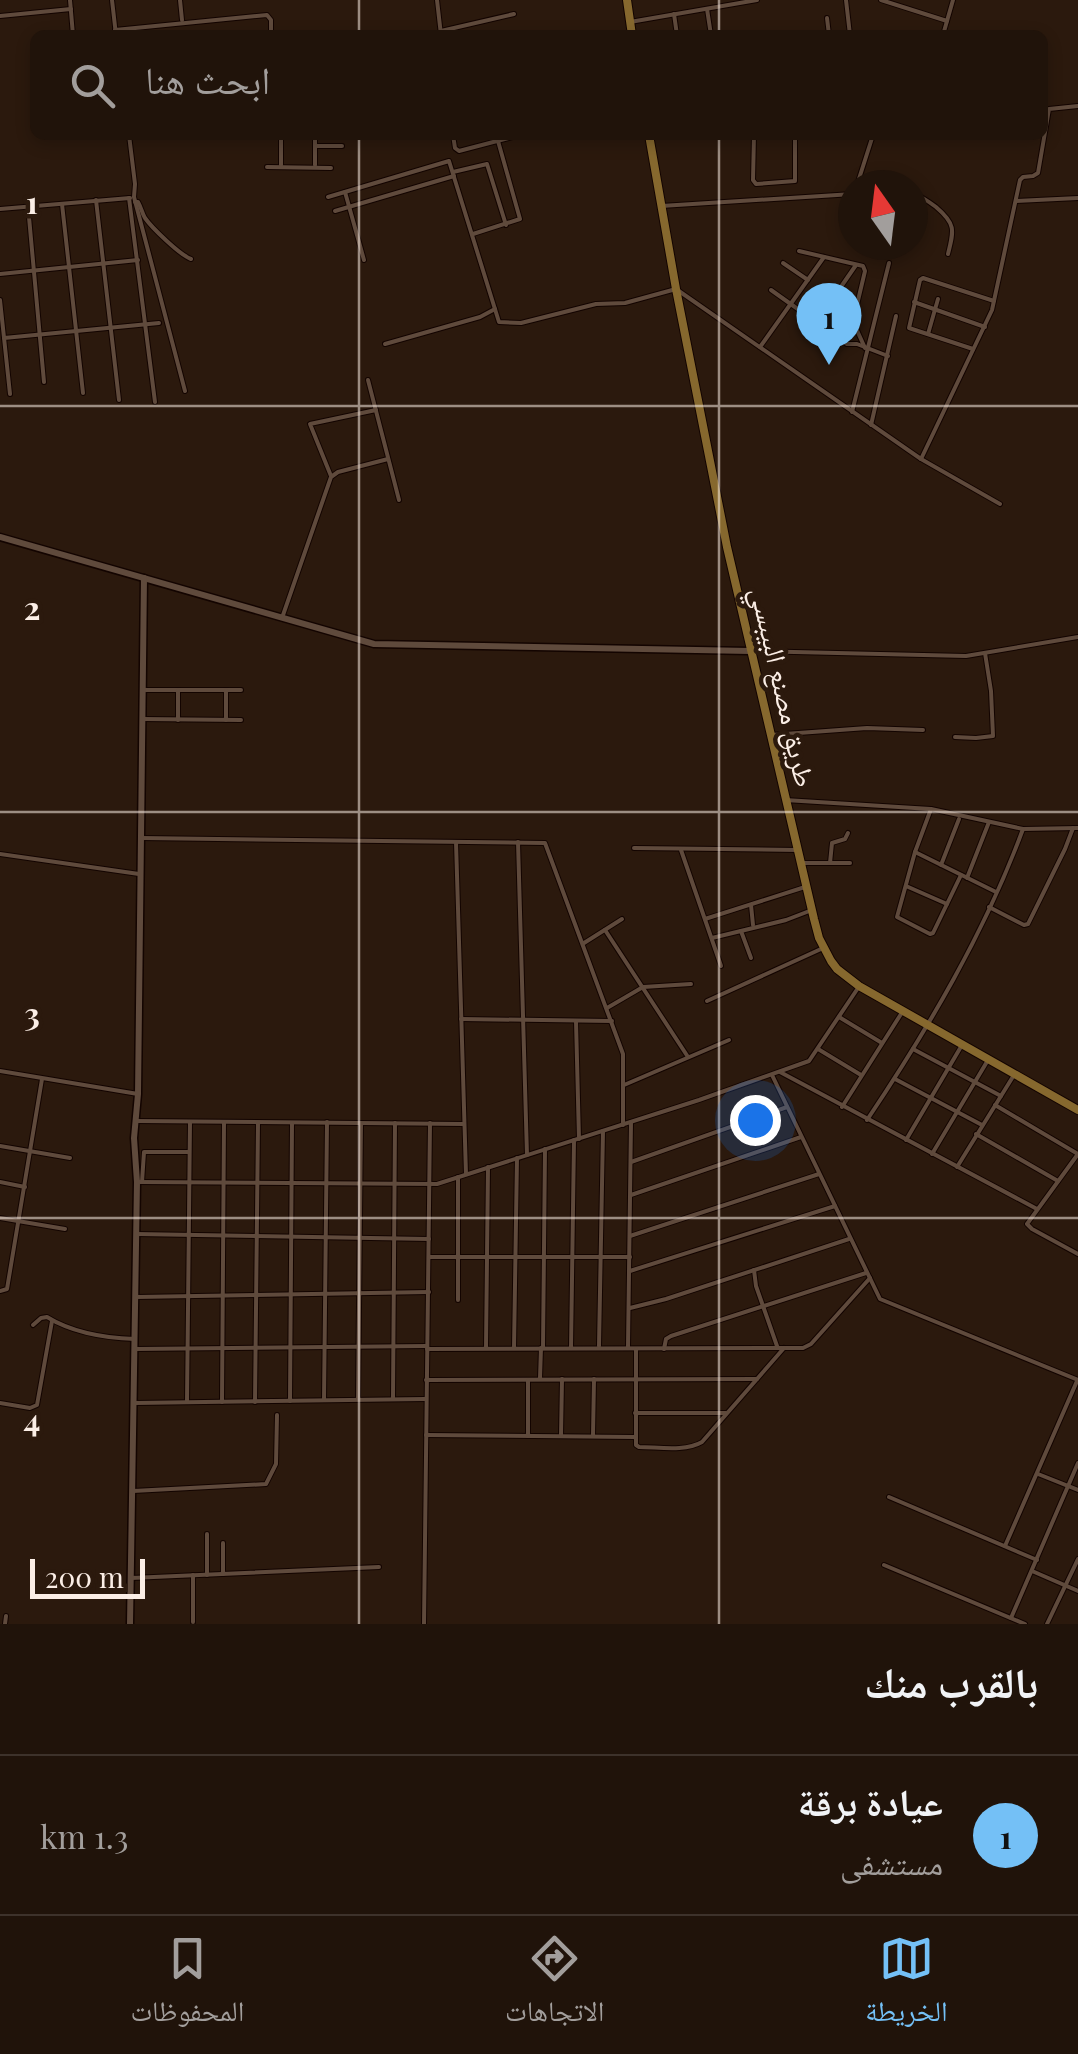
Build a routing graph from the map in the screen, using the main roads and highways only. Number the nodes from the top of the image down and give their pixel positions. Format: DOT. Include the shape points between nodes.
graph roads {
  1 [pos="627,0"];
  2 [pos="631,30"];
  3 [pos="650,140"];
  4 [pos="1076,1109"];
  1 -- 2 [label="main road"];
  3 -- 4 [label="main road, طريق مصنع البيبسي" via="750,651 823,948 859,986"];
}
